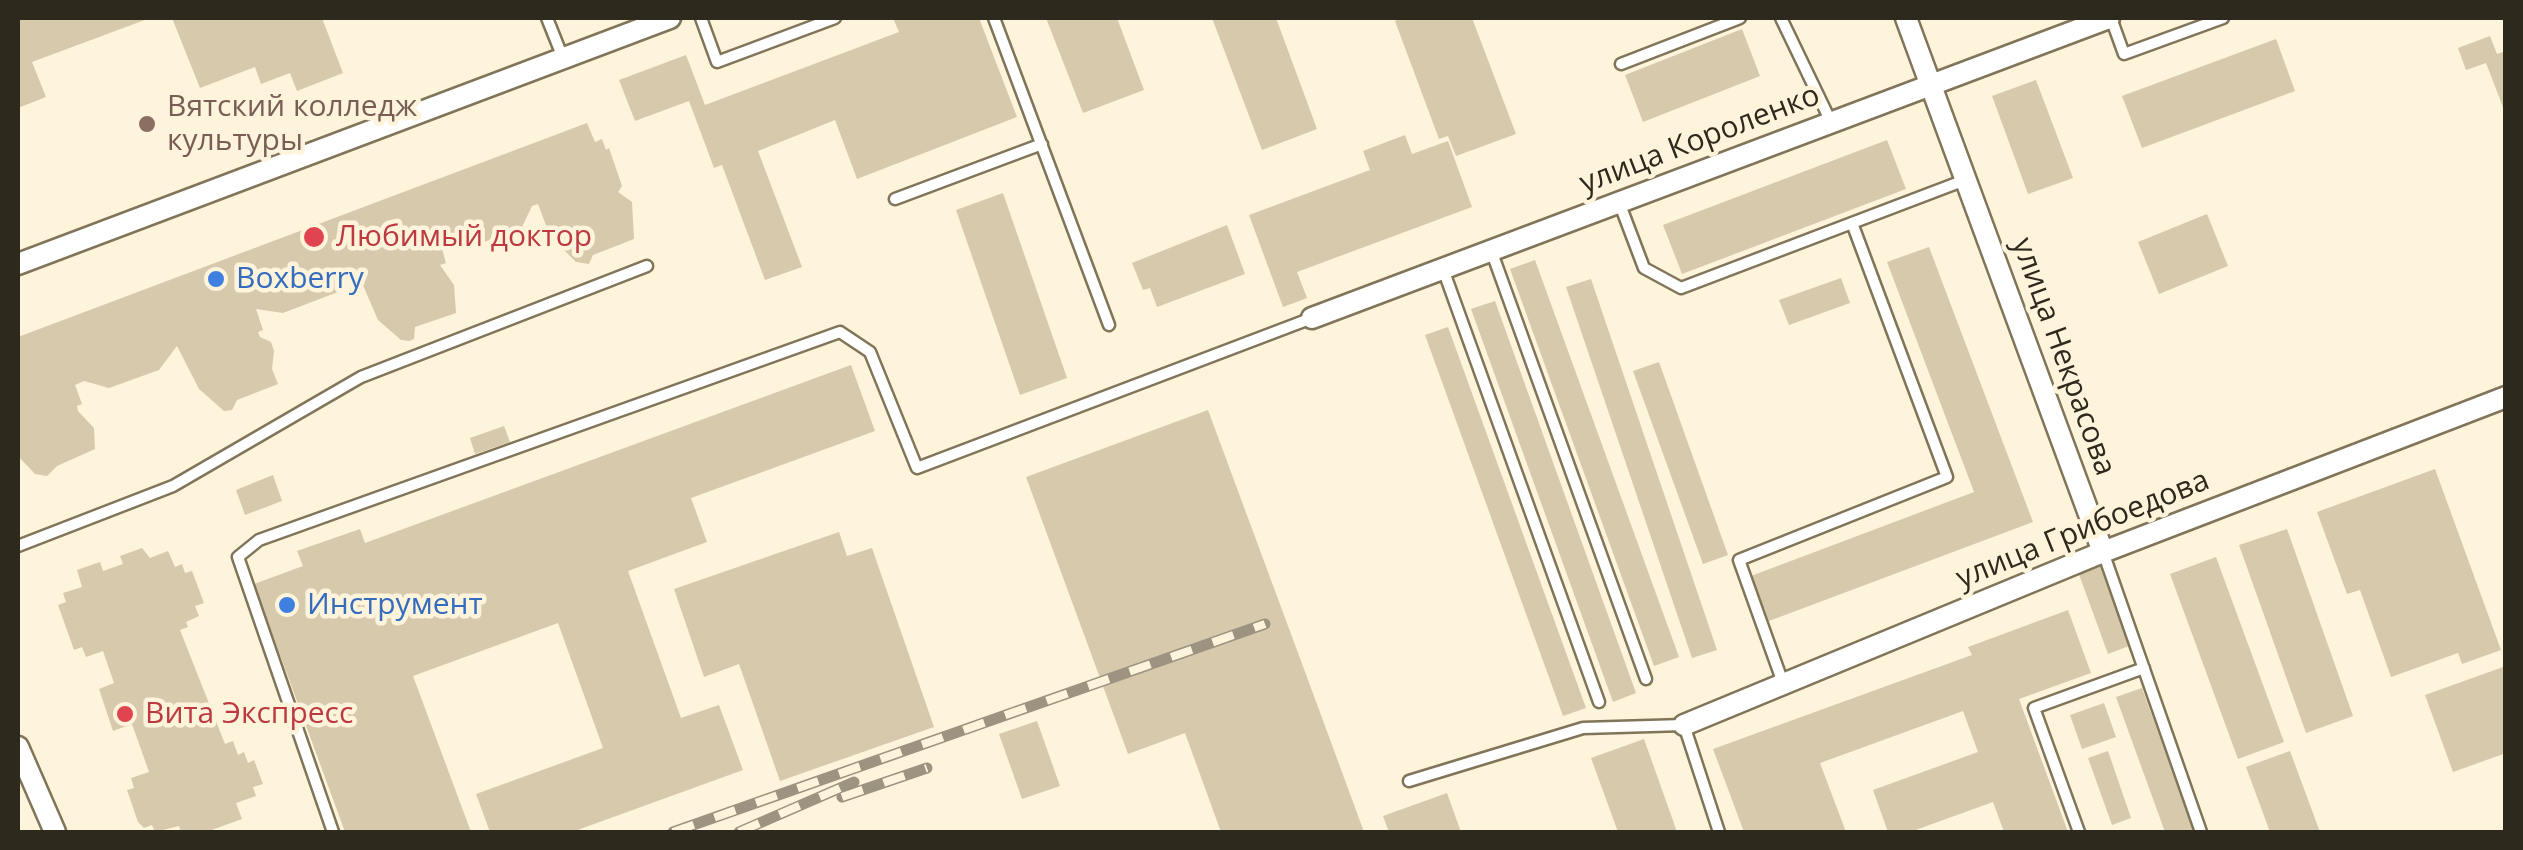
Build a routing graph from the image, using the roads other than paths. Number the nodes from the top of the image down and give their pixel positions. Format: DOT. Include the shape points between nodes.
graph roads {
  1 [pos="547,18"];
  2 [pos="670,18"];
  3 [pos="700,18"];
  4 [pos="835,18"];
  5 [pos="994,18"];
  6 [pos="1740,18"];
  7 [pos="1780,18"];
  8 [pos="1906,18"];
  9 [pos="2110,18"];
  10 [pos="2223,18"];
  11 [pos="563,58"];
  12 [pos="1621,64"];
  13 [pos="1931,85"];
  14 [pos="1831,122"];
  15 [pos="1042,144"];
  16 [pos="1966,180"];
  17 [pos="895,199"];
  18 [pos="1619,202"];
  19 [pos="1852,223"];
  20 [pos="1492,250"];
  21 [pos="18,264"];
  22 [pos="647,266"];
  23 [pos="1443,269"];
  24 [pos="1312,318"];
  25 [pos="1109,325"];
  26 [pos="2506,397"];
  27 [pos="18,546"];
  28 [pos="2103,552"];
  29 [pos="2144,668"];
  30 [pos="1646,679"];
  31 [pos="1782,683"];
  32 [pos="1599,702"];
  33 [pos="1684,725"];
  34 [pos="18,747"];
  35 [pos="1409,780"];
  36 [pos="26,789"];
  37 [pos="55,832"];
  38 [pos="333,832"];
  39 [pos="1719,832"];
  40 [pos="2079,832"];
  41 [pos="2201,832"];
  1 -- 11 [label="lane"];
  2 -- 11 [label="street"];
  3 -- 4 [label="lane" via="718,62"];
  5 -- 15 [label="lane"];
  6 -- 12 [label="lane"];
  7 -- 14 [label="lane"];
  8 -- 13 [label="street, улица Некрасова"];
  9 -- 10 [label="lane" via="2124,54"];
  9 -- 13 [label="street, улица Короленко"];
  11 -- 21 [label="street"];
  13 -- 14 [label="street, улица Короленко"];
  13 -- 16 [label="street, улица Некрасова"];
  14 -- 18 [label="street, улица Короленко"];
  15 -- 17 [label="lane"];
  15 -- 25 [label="lane"];
  16 -- 19 [label="lane"];
  16 -- 28 [label="street, улица Некрасова"];
  18 -- 19 [label="lane" via="1644,268 1682,288"];
  18 -- 20 [label="street, улица Короленко"];
  19 -- 31 [label="lane" via="1948,477 1739,560"];
  20 -- 23 [label="street, улица Короленко"];
  20 -- 30 [label="lane"];
  22 -- 27 [label="lane" via="361,376 174,486"];
  23 -- 24 [label="street, улица Короленко"];
  23 -- 32 [label="lane"];
  24 -- 38 [label="lane" via="917,468 870,352 840,332 259,540 238,557"];
  26 -- 28 [label="street, улица Грибоедова"];
  28 -- 29 [label="lane, улица Некрасова"];
  28 -- 31 [label="street, улица Грибоедова"];
  29 -- 40 [label="lane" via="2034,708"];
  29 -- 41 [label="lane, улица Некрасова"];
  31 -- 33 [label="street, улица Грибоедова"];
  33 -- 35 [label="lane" via="1583,728"];
  33 -- 39 [label="lane"];
  34 -- 36 [label="street"];
  36 -- 37 [label="street"];
}
